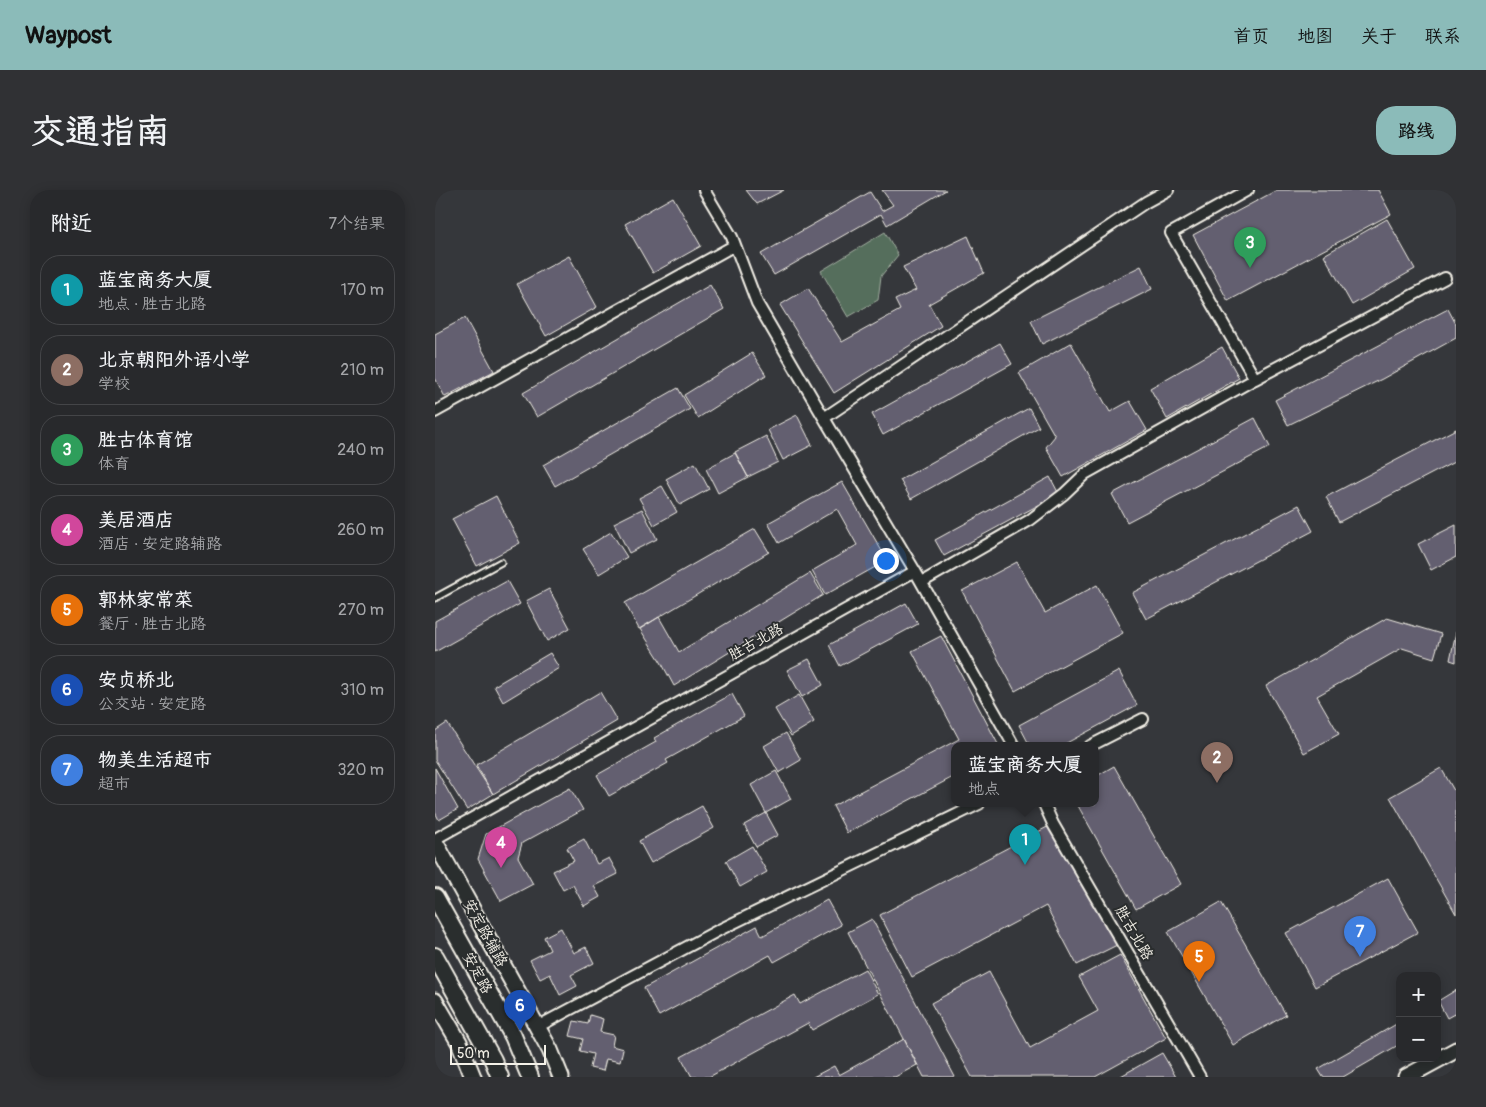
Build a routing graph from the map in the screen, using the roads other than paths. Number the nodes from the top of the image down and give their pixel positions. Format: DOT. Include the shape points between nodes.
graph roads {
  1 [pos="704,190"];
  2 [pos="1168,190"];
  3 [pos="1247,190"];
  4 [pos="735,245"];
  5 [pos="1445,278"];
  6 [pos="1255,379"];
  7 [pos="435,412"];
  8 [pos="823,418"];
  9 [pos="501,562"];
  10 [pos="915,571"];
  11 [pos="922,582"];
  12 [pos="435,598"];
  13 [pos="1143,719"];
  14 [pos="1012,742"];
  15 [pos="1098,742"];
  16 [pos="973,807"];
  17 [pos="1045,807"];
  18 [pos="435,838"];
  19 [pos="435,842"];
  20 [pos="435,897"];
  21 [pos="435,956"];
  22 [pos="435,1001"];
  23 [pos="537,1027"];
  24 [pos="1456,1050"];
  25 [pos="473,1077"];
  26 [pos="500,1077"];
  27 [pos="529,1077"];
  28 [pos="561,1077"];
  29 [pos="1200,1077"];
  30 [pos="1406,1077"];
  1 -- 4 [label="street"];
  2 -- 8 [label="street"];
  3 -- 6 [label="street" via="1171,233"];
  4 -- 7 [label="street"];
  4 -- 8 [label="street" via="757,303"];
  5 -- 6 [label="street"];
  6 -- 11 [label="street" via="1085,474 1030,520"];
  8 -- 10 [label="street"];
  9 -- 12 [label="lane"];
  10 -- 11 [label="street"];
  10 -- 18 [label="street, 胜古北路"];
  11 -- 14 [label="street"];
  13 -- 15 [label="street"];
  16 -- 23 [label="street" via="719,930"];
  17 -- 29 [label="street, 胜古北路"];
  19 -- 23 [label="street, 安定路辅路"];
  20 -- 27 [label="main road, 安定路" via="513,1036"];
  21 -- 26 [label="main road, 安定路"];
  22 -- 25 [label="street" via="459,1042"];
  23 -- 28 [label="street, 安定路辅路"];
  24 -- 30 [label="street"];
}
